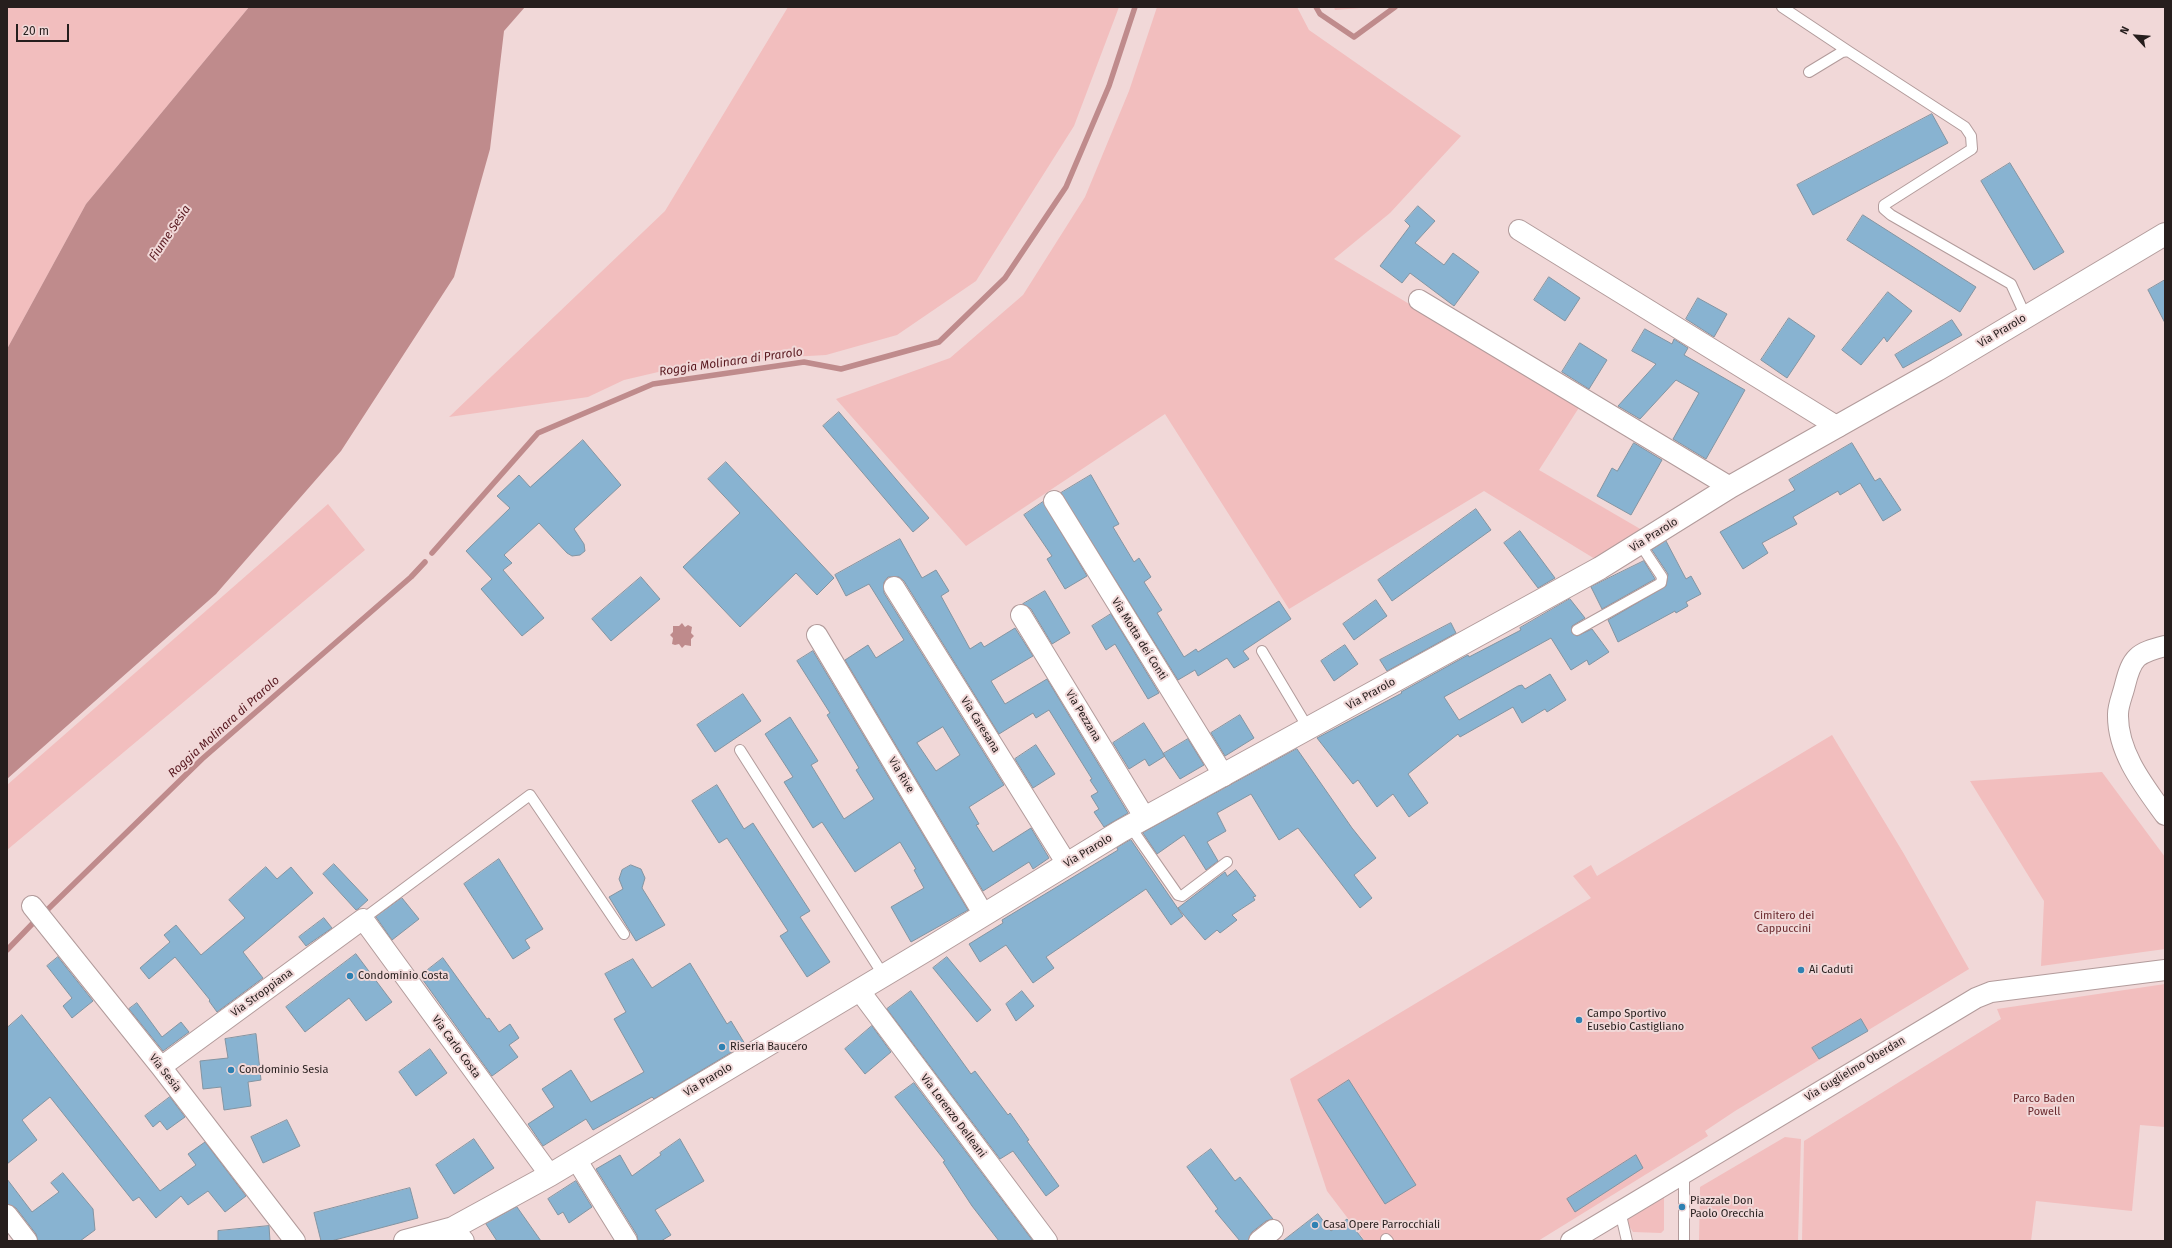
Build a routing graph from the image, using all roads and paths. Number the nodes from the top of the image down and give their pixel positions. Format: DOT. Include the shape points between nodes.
graph roads {
  1 [pos="1782,7"];
  2 [pos="1848,51"];
  3 [pos="1809,72"];
  4 [pos="1520,230"];
  5 [pos="2165,234"];
  6 [pos="1419,300"];
  7 [pos="2026,317"];
  8 [pos="1838,427"];
  9 [pos="1730,487"];
  10 [pos="1054,501"];
  11 [pos="1640,544"];
  12 [pos="894,587"];
  13 [pos="1021,615"];
  14 [pos="1577,630"];
  15 [pos="817,635"];
  16 [pos="2165,646"];
  17 [pos="1262,651"];
  18 [pos="1308,728"];
  19 [pos="740,750"];
  20 [pos="1224,776"];
  21 [pos="2164,811"];
  22 [pos="1138,822"];
  23 [pos="1227,862"];
  24 [pos="1067,864"];
  25 [pos="32,906"];
  26 [pos="984,915"];
  27 [pos="363,919"];
  28 [pos="624,934"];
  29 [pos="2165,970"];
  30 [pos="884,976"];
  31 [pos="859,990"];
  32 [pos="161,1067"];
  33 [pos="576,1159"];
  34 [pos="1684,1172"];
  35 [pos="550,1175"];
  36 [pos="1620,1211"];
  37 [pos="7,1215"];
  38 [pos="459,1235"];
  39 [pos="26,1241"];
  40 [pos="295,1241"];
  41 [pos="406,1241"];
  42 [pos="627,1241"];
  43 [pos="1047,1241"];
  44 [pos="1571,1241"];
  45 [pos="1627,1241"];
  46 [pos="1684,1241"];
  1 -- 2 [label="lane"];
  2 -- 3 [label="lane"];
  2 -- 7 [label="lane" via="1964,127 1971,136 1972,149 1884,205 1884,209 2011,284"];
  4 -- 8 [label="street"];
  5 -- 7 [label="street, Via Prarolo"];
  6 -- 9 [label="street"];
  7 -- 8 [label="street, Via Prarolo"];
  8 -- 9 [label="street, Via Prarolo"];
  9 -- 11 [label="street, Via Prarolo"];
  10 -- 20 [label="street, Via Motta dei Conti"];
  11 -- 14 [label="lane" via="1662,577 1661,583"];
  11 -- 18 [label="street, Via Prarolo"];
  12 -- 24 [label="street, Via Caresana"];
  13 -- 22 [label="street, Via Pezzana"];
  15 -- 26 [label="street, Via Rive"];
  16 -- 21 [label="street" via="2144,653 2130,664 2118,713 2118,732 2129,761"];
  17 -- 18 [label="lane"];
  18 -- 20 [label="street, Via Prarolo"];
  19 -- 30 [label="lane"];
  20 -- 22 [label="street, Via Prarolo"];
  22 -- 23 [label="lane" via="1178,894 1182,896"];
  22 -- 24 [label="street, Via Prarolo"];
  24 -- 26 [label="street, Via Prarolo"];
  25 -- 32 [label="street, Via Sesia"];
  26 -- 30 [label="street, Via Prarolo"];
  27 -- 28 [label="lane" via="530,796"];
  27 -- 32 [label="street, Via Stroppiana"];
  27 -- 35 [label="street, Via Carlo Costa"];
  29 -- 34 [label="street, Via Guglielmo Oberdan" via="1991,992 1976,998"];
  30 -- 31 [label="street, Via Prarolo"];
  31 -- 33 [label="street, Via Prarolo"];
  31 -- 43 [label="street, Via Lorenzo Delleani"];
  32 -- 40 [label="street, Via Sesia"];
  33 -- 35 [label="street, Via Prarolo"];
  33 -- 42 [label="street"];
  34 -- 36 [label="street, Via Guglielmo Oberdan"];
  34 -- 46 [label="lane"];
  35 -- 38 [label="street, Via Prarolo"];
  36 -- 44 [label="street, Via Guglielmo Oberdan"];
  36 -- 45 [label="lane"];
  37 -- 39 [label="street"];
  38 -- 41 [label="street, Via Prarolo"];
}
